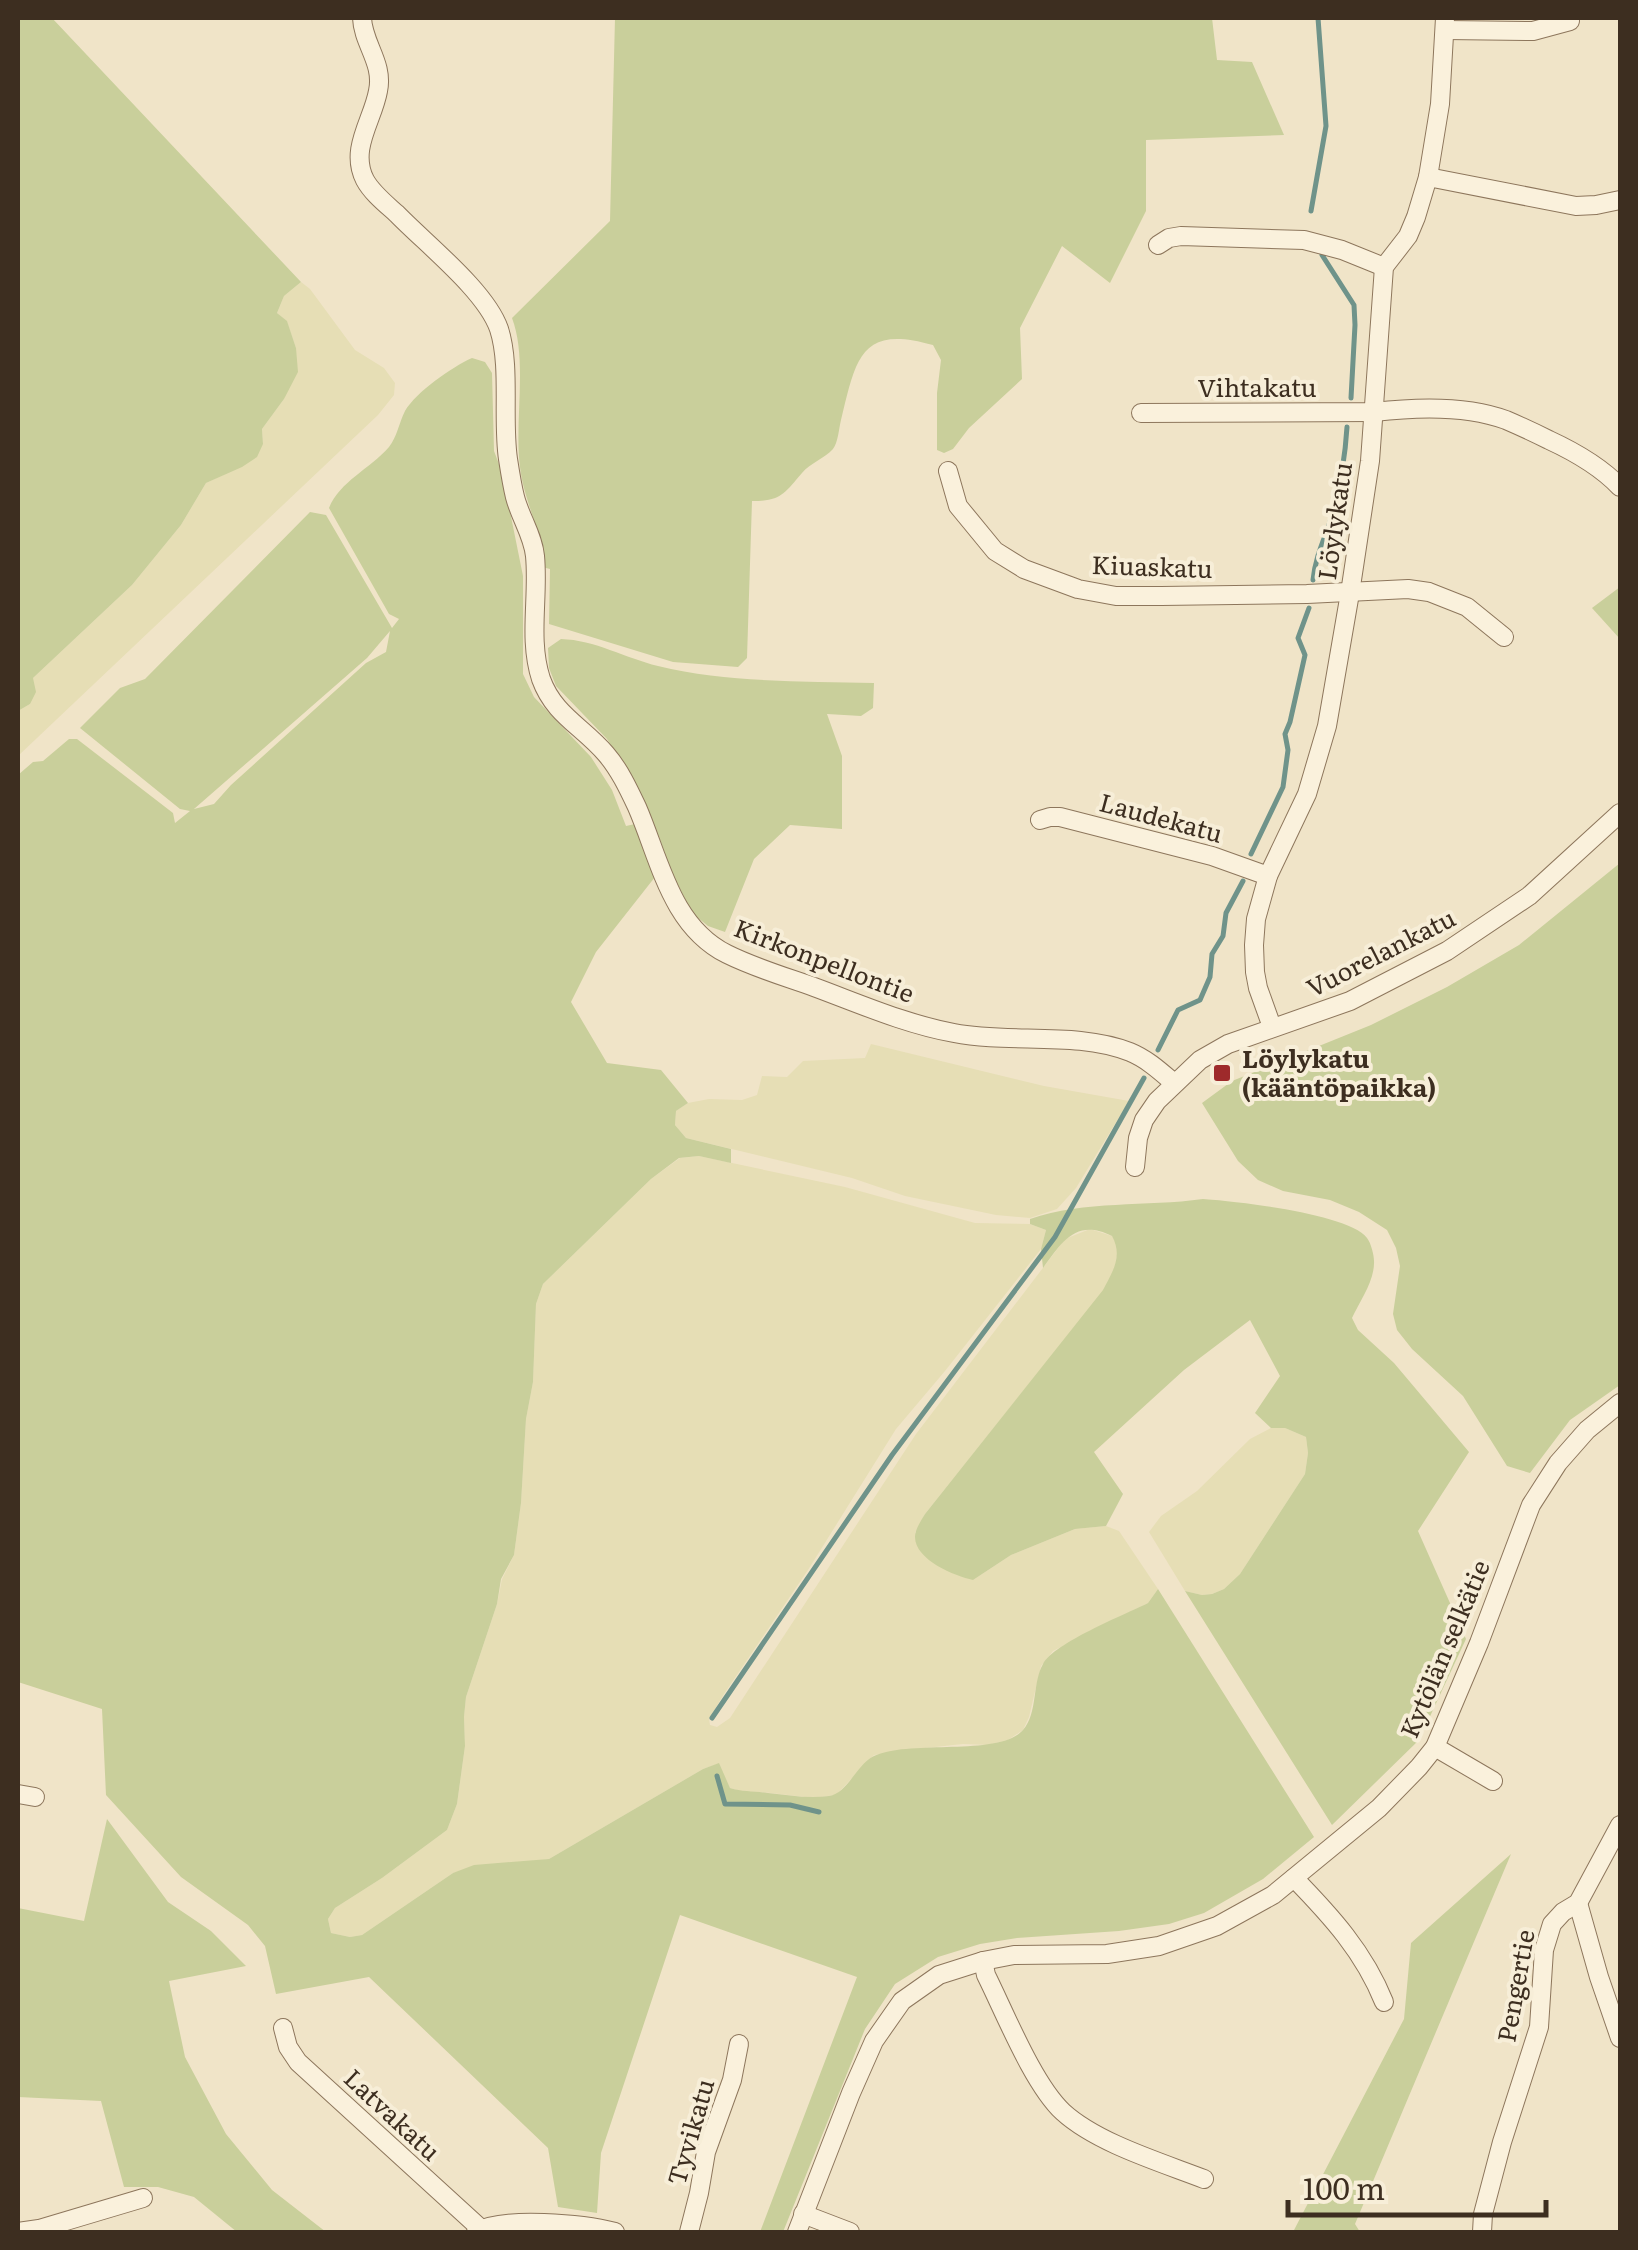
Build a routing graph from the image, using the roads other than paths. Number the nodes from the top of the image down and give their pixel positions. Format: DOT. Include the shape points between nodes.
graph roads {
  1 [pos="362,18"];
  2 [pos="1570,20"];
  3 [pos="1445,24"];
  4 [pos="1428,178"];
  5 [pos="1620,200"];
  6 [pos="1158,245"];
  7 [pos="1384,267"];
  8 [pos="1374,412"];
  9 [pos="1141,413"];
  10 [pos="948,472"];
  11 [pos="1620,487"];
  12 [pos="1350,593"];
  13 [pos="1504,636"];
  14 [pos="1620,813"];
  15 [pos="1040,820"];
  16 [pos="1268,876"];
  17 [pos="1272,1027"];
  18 [pos="1174,1083"];
  19 [pos="1135,1167"];
  20 [pos="1620,1403"];
  21 [pos="1434,1748"];
  22 [pos="1494,1781"];
  23 [pos="1620,1824"];
  24 [pos="1294,1878"];
  25 [pos="1578,1903"];
  26 [pos="983,1962"];
  27 [pos="1384,2002"];
  28 [pos="283,2028"];
  29 [pos="1620,2038"];
  30 [pos="739,2044"];
  31 [pos="1204,2179"];
  32 [pos="143,2198"];
  33 [pos="800,2224"];
  34 [pos="479,2230"];
  35 [pos="18,2232"];
  36 [pos="615,2232"];
  37 [pos="688,2232"];
  38 [pos="850,2232"];
  39 [pos="1482,2232"];
  1 -- 18 [label="street, Kirkonpellontie" via="380,75 362,140 365,180 478,294 501,335 507,455 534,550 542,680 552,703 617,769 684,917 726,954 891,1016 958,1034 1111,1047 1131,1052"];
  2 -- 3 [label="street" via="1532,31"];
  3 -- 4 [label="street"];
  4 -- 5 [label="street" via="1576,206"];
  4 -- 7 [label="street" via="1408,236"];
  6 -- 7 [label="street" via="1181,236 1304,240"];
  7 -- 8 [label="street, Löylykatu"];
  8 -- 9 [label="street, Vihtakatu"];
  8 -- 11 [label="street, Vihtakatu" via="1462,411 1504,419 1571,450"];
  8 -- 12 [label="street, Löylykatu"];
  10 -- 12 [label="street, Kiuaskatu" via="958,506 996,551 1078,589 1131,596"];
  12 -- 13 [label="street, Kiuaskatu" via="1429,592 1467,607"];
  12 -- 16 [label="street, Löylykatu" via="1318,763"];
  14 -- 17 [label="street, Vuorelankatu" via="1529,896 1448,952 1350,1001"];
  15 -- 16 [label="street, Laudekatu" via="1060,817"];
  16 -- 17 [label="street, Löylykatu" via="1254,946 1258,988"];
  17 -- 18 [label="street, Vuorelankatu" via="1214,1052"];
  18 -- 19 [label="street, Vuorelankatu" via="1144,1120"];
  20 -- 21 [label="street, Kytölän selkätie" via="1587,1430 1530,1505"];
  21 -- 22 [label="street"];
  21 -- 24 [label="street, Kytölän selkätie" via="1379,1808"];
  23 -- 25 [label="street, Pengertie"];
  24 -- 26 [label="street, Kytölän selkätie" via="1217,1926 1159,1946"];
  24 -- 27 [label="street" via="1355,1946"];
  25 -- 29 [label="street"];
  25 -- 39 [label="street, Pengertie" via="1552,1924 1544,1950 1539,2027"];
  26 -- 31 [label="street" via="1039,2080 1060,2109 1092,2132"];
  26 -- 33 [label="street, Kytölän selkätie" via="939,1975 902,2002 874,2040"];
  28 -- 34 [label="street, Latvakatu" via="298,2062"];
  30 -- 37 [label="street, Tyvikatu"];
  32 -- 35 [label="street"];
  33 -- 38 [label="street"];
  34 -- 36 [label="street" via="552,2224"];
}
